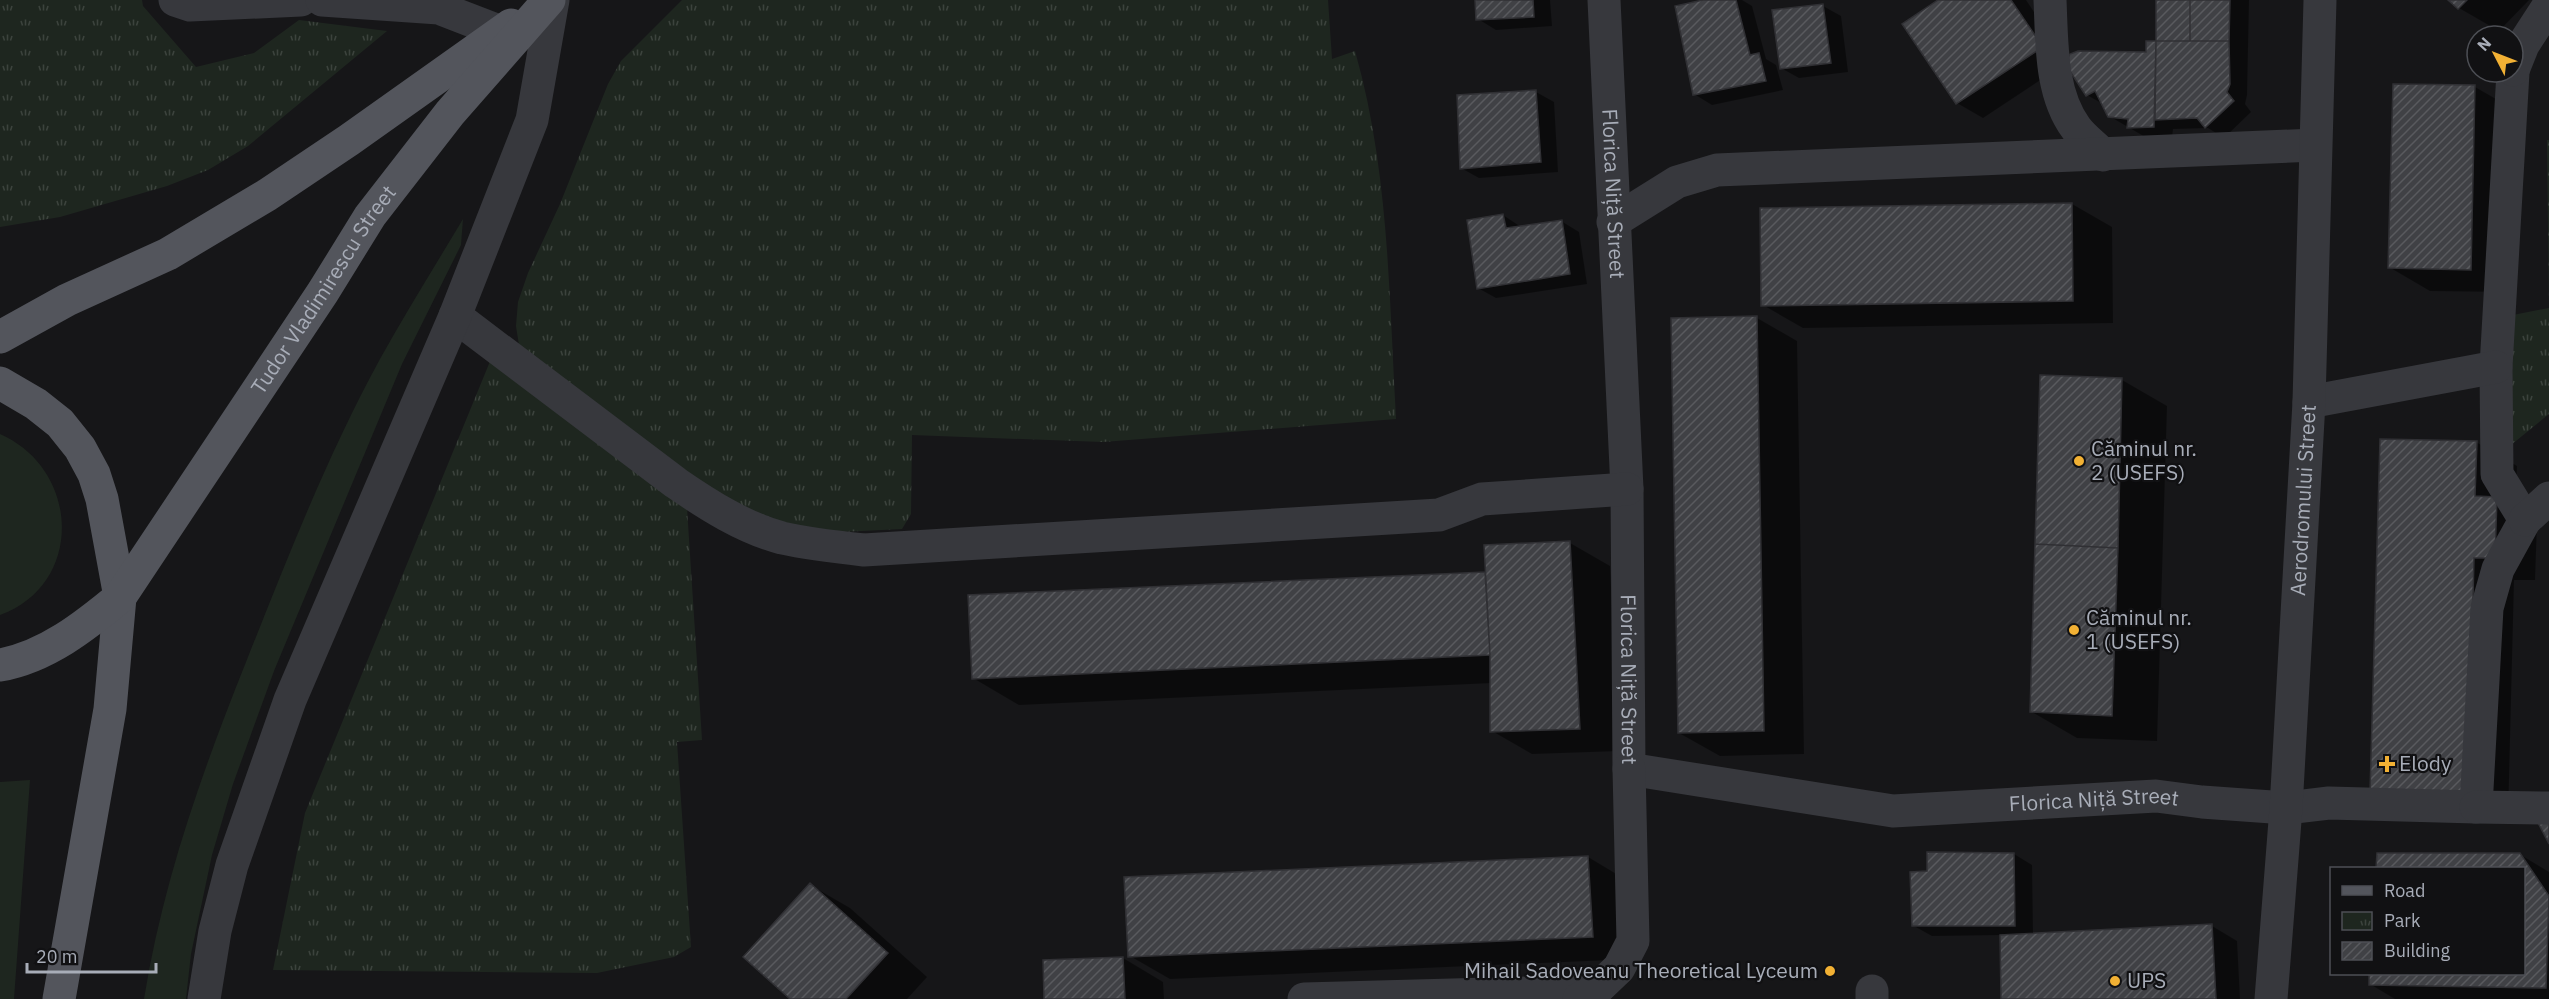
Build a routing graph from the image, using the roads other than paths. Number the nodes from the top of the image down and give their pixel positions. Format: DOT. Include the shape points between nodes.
graph roads {
  1 [pos="175,0"];
  2 [pos="301,0"];
  3 [pos="322,0"];
  4 [pos="549,0"];
  5 [pos="1604,0"];
  6 [pos="2050,0"];
  7 [pos="2320,0"];
  8 [pos="2549,5"];
  9 [pos="501,32"];
  10 [pos="2525,42"];
  11 [pos="2512,84"];
  12 [pos="2315,145"];
  13 [pos="2103,155"];
  14 [pos="1613,222"];
  15 [pos="455,316"];
  16 [pos="0,337"];
  17 [pos="2496,367"];
  18 [pos="0,383"];
  19 [pos="2308,402"];
  20 [pos="1627,489"];
  21 [pos="2549,498"];
  22 [pos="2525,520"];
  23 [pos="120,597"];
  24 [pos="0,665"];
  25 [pos="1629,769"];
  26 [pos="2476,807"];
  27 [pos="2286,808"];
  28 [pos="2549,808"];
  29 [pos="1587,995"];
  30 [pos="59,999"];
  31 [pos="204,999"];
  32 [pos="1304,999"];
  33 [pos="2271,999"];
  1 -- 2 [label="street" via="190,5"];
  3 -- 9 [label="street" via="439,8"];
  4 -- 9 [label="main road"];
  4 -- 15 [label="street" via="532,120"];
  4 -- 23 [label="main road, Tudor Vladimirescu Street" via="450,113 370,216"];
  5 -- 14 [label="street, Florica Niță Street"];
  6 -- 13 [label="street" via="2055,72 2063,104 2076,129"];
  7 -- 12 [label="street, Aerodromului Street"];
  8 -- 10 [label="street"];
  9 -- 16 [label="main road" via="267,195 168,254 67,300"];
  11 -- 17 [label="street"];
  12 -- 13 [label="street"];
  12 -- 19 [label="street, Aerodromului Street"];
  13 -- 14 [label="street" via="1717,170 1677,182"];
  14 -- 20 [label="street, Florica Niță Street"];
  15 -- 20 [label="street" via="711,507 780,537 821,545 864,550 1438,515 1482,499"];
  15 -- 31 [label="street" via="290,700 232,865"];
  17 -- 19 [label="street"];
  17 -- 22 [label="street" via="2497,474"];
  18 -- 23 [label="main road" via="60,423 80,447 102,499"];
  19 -- 27 [label="street, Aerodromului Street"];
  20 -- 25 [label="street, Florica Niță Street"];
  21 -- 22 [label="street"];
  22 -- 26 [label="street" via="2498,569 2487,608"];
  23 -- 24 [label="main road" via="81,630 17,662"];
  23 -- 30 [label="main road" via="110,709"];
  25 -- 27 [label="street, Florica Niță Street" via="1893,811 2156,796"];
  25 -- 29 [label="street" via="1633,941 1619,968"];
  26 -- 27 [label="street, Florica Niță Street" via="2329,803"];
  26 -- 28 [label="street, Florica Niță Street"];
  27 -- 33 [label="street, Aerodromului Street"];
  29 -- 32 [label="street"];
}
